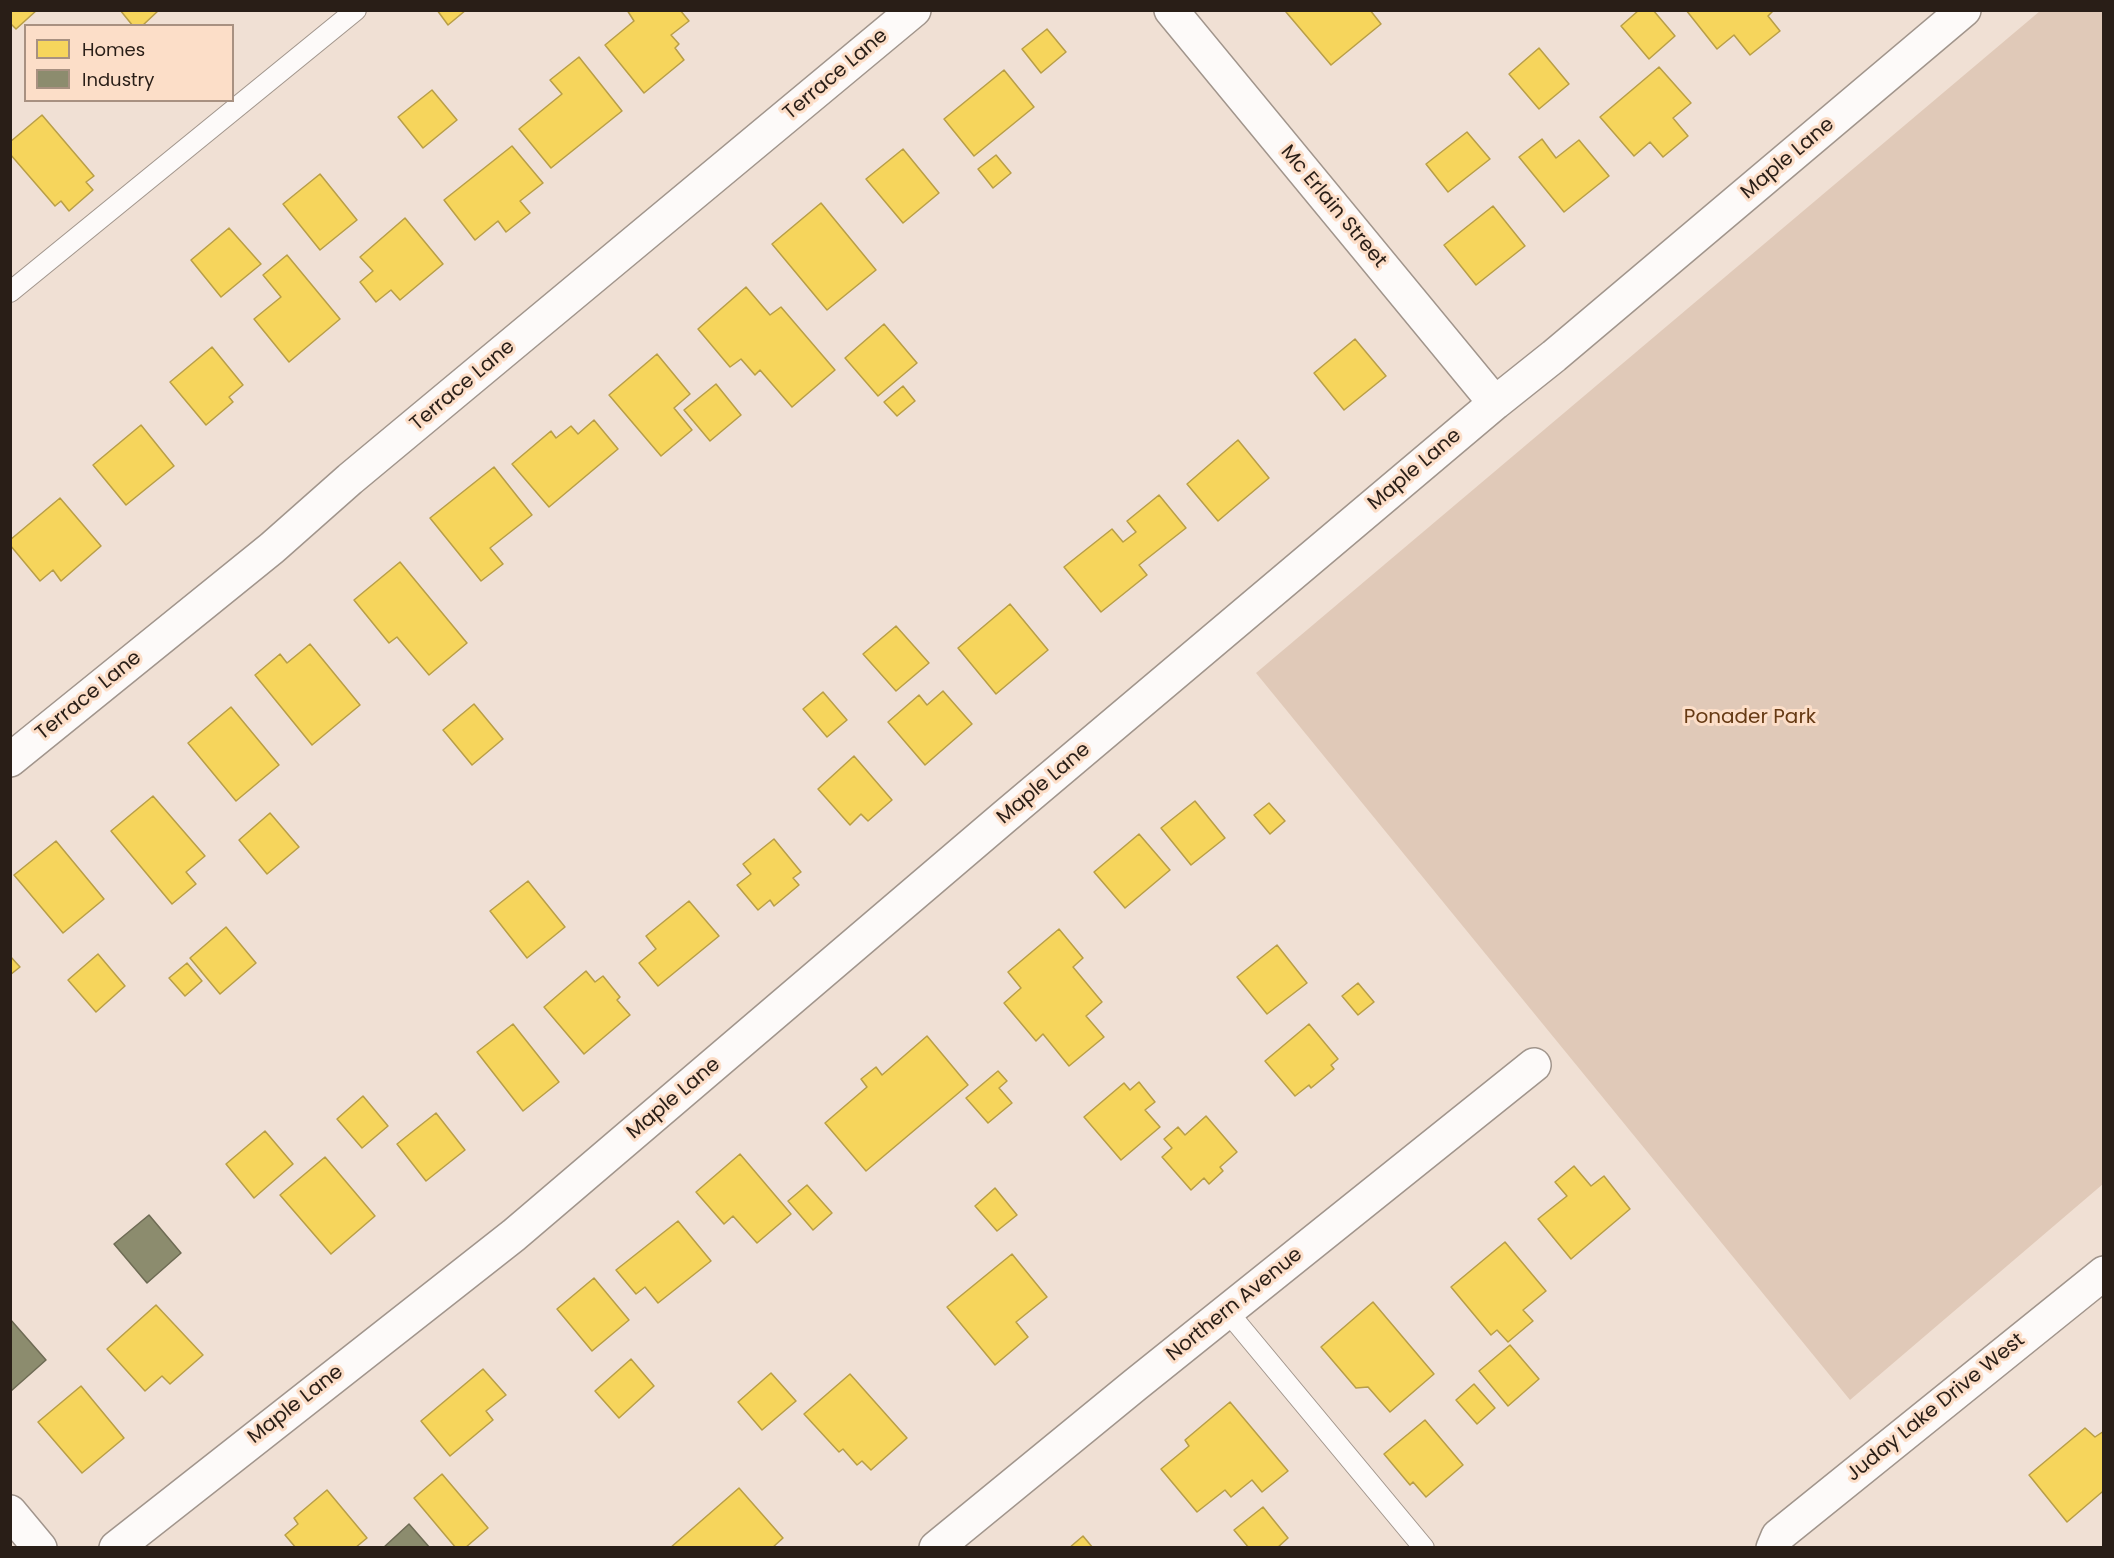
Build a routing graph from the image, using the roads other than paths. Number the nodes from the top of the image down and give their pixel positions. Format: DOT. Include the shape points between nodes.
graph roads {
  1 [pos="356,10"];
  2 [pos="914,10"];
  3 [pos="1171,10"];
  4 [pos="1964,10"];
  5 [pos="10,292"];
  6 [pos="1495,403"];
  7 [pos="10,760"];
  8 [pos="1534,1065"];
  9 [pos="2103,1272"];
  10 [pos="1227,1311"];
  11 [pos="10,1512"];
  12 [pos="40,1548"];
  13 [pos="116,1548"];
  14 [pos="936,1548"];
  15 [pos="1424,1548"];
  16 [pos="1773,1548"];
  1 -- 5 [label="lane"];
  2 -- 7 [label="street, Terrace Lane" via="272,548"];
  3 -- 6 [label="street, Mc Erlain Street"];
  4 -- 6 [label="street, Maple Lane"];
  6 -- 13 [label="street, Maple Lane" via="514,1235"];
  8 -- 10 [label="street, Northern Avenue"];
  9 -- 16 [label="street, Juday Lake Drive West" via="1779,1536"];
  10 -- 14 [label="street, Northern Avenue"];
  10 -- 15 [label="lane"];
  11 -- 12 [label="street"];
}
